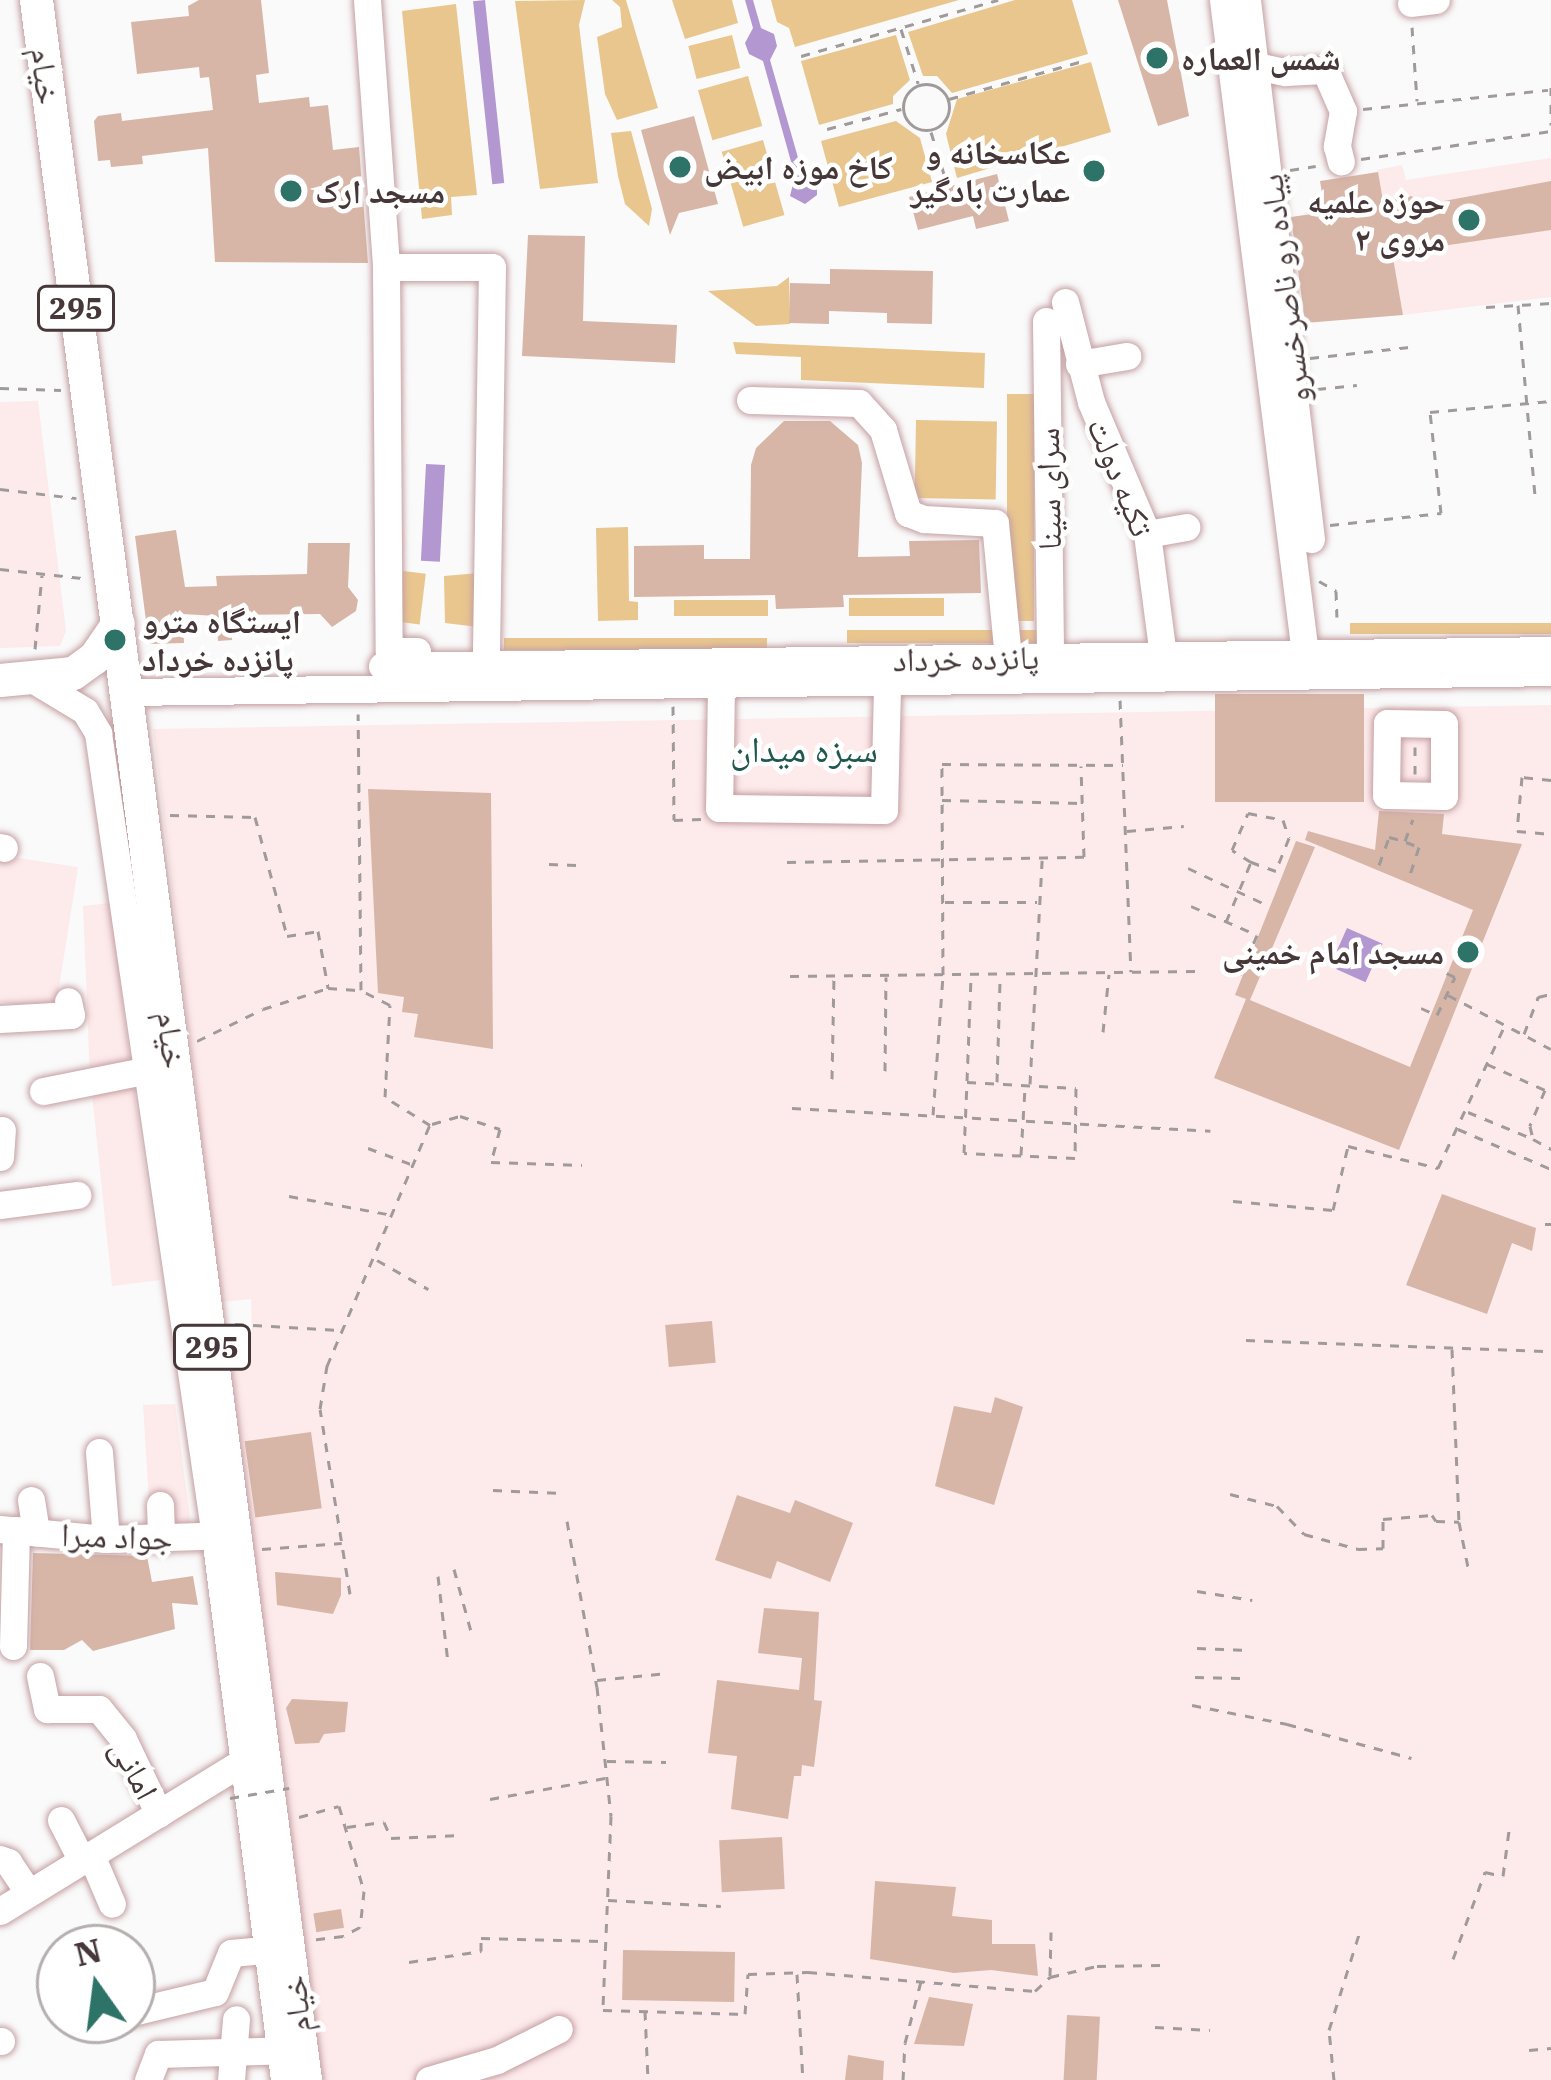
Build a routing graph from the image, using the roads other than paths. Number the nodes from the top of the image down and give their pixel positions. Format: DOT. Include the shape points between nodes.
graph roads {
  1 [pos="36,0"];
  2 [pos="367,0"];
  3 [pos="1223,0"];
  4 [pos="1247,0"];
  5 [pos="1256,66"];
  6 [pos="1341,162"];
  7 [pos="386,267"];
  8 [pos="1056,312"];
  9 [pos="1126,356"];
  10 [pos="1078,364"];
  11 [pos="749,400"];
  12 [pos="1186,527"];
  13 [pos="1147,534"];
  14 [pos="1314,579"];
  15 [pos="118,623"];
  16 [pos="1551,650"];
  17 [pos="1305,654"];
  18 [pos="1162,656"];
  19 [pos="1049,657"];
  20 [pos="490,658"];
  21 [pos="1008,658"];
  22 [pos="1551,672"];
  23 [pos="16,679"];
  24 [pos="886,683"];
  25 [pos="721,686"];
  26 [pos="127,692"];
  27 [pos="1415,724"];
  28 [pos="1414,806"];
  29 [pos="70,1008"];
  30 [pos="0,1019"];
  31 [pos="166,1062"];
  32 [pos="44,1091"];
  33 [pos="77,1196"];
  34 [pos="0,1205"];
  35 [pos="99,1452"];
  36 [pos="31,1500"];
  37 [pos="160,1505"];
  38 [pos="17,1530"];
  39 [pos="106,1539"];
  40 [pos="161,1540"];
  41 [pos="229,1540"];
  42 [pos="14,1646"];
  43 [pos="40,1676"];
  44 [pos="254,1754"];
  45 [pos="159,1814"];
  46 [pos="61,1820"];
  47 [pos="86,1858"];
  48 [pos="0,1859"];
  49 [pos="258,1878"];
  50 [pos="29,1893"];
  51 [pos="112,1904"];
  52 [pos="0,1911"];
  53 [pos="283,1946"];
  54 [pos="156,2006"];
  55 [pos="236,2019"];
  56 [pos="560,2029"];
  57 [pos="233,2050"];
  58 [pos="293,2065"];
  59 [pos="148,2080"];
  60 [pos="231,2080"];
  61 [pos="429,2080"];
  1 -- 15 [label="main road, خیام / 295"];
  2 -- 7 [label="street"];
  3 -- 17 [label="street"];
  4 -- 5 [label="street, پیاده رو ناصرخسرو"];
  5 -- 6 [label="street" via="1325,70 1343,111"];
  5 -- 14 [label="street, پیاده رو ناصرخسرو"];
  7 -- 20 [label="street, پانزده خرداد" via="385,658"];
  7 -- 20 [label="street" via="492,267"];
  8 -- 10 [label="street, تکیه دولت"];
  8 -- 19 [label="street, سرای سینا"];
  9 -- 10 [label="street"];
  10 -- 13 [label="street, تکیه دولت"];
  11 -- 21 [label="street" via="859,403 883,430 908,513 995,523"];
  12 -- 13 [label="street"];
  13 -- 18 [label="street, تکیه دولت"];
  15 -- 23 [label="main road" via="84,667"];
  15 -- 26 [label="main road, خیام / 295"];
  16 -- 17 [label="street, پانزده خرداد"];
  17 -- 18 [label="street, پانزده خرداد"];
  18 -- 19 [label="street, پانزده خرداد"];
  19 -- 21 [label="street, پانزده خرداد"];
  20 -- 21 [label="street, پانزده خرداد"];
  22 -- 24 [label="street"];
  23 -- 31 [label="street" via="85,711 96,725"];
  24 -- 25 [label="street"];
  24 -- 25 [label="street" via="884,810 719,808"];
  25 -- 26 [label="street"];
  26 -- 31 [label="main road, خیام / 295"];
  27 -- 28 [label="street" via="1444,724 1444,796"];
  29 -- 30 [label="street"];
  31 -- 32 [label="street"];
  31 -- 41 [label="street"];
  31 -- 41 [label="main road, خیام / 295" via="209,1322"];
  33 -- 34 [label="street"];
  35 -- 39 [label="street"];
  36 -- 38 [label="street"];
  37 -- 40 [label="street"];
  38 -- 39 [label="street, جواد مبرا"];
  38 -- 42 [label="street"];
  39 -- 40 [label="street, جواد مبرا"];
  40 -- 41 [label="street, جواد مبرا"];
  41 -- 44 [label="main road, خیام / 295"];
  43 -- 45 [label="street, امانی" via="50,1718 99,1709"];
  44 -- 45 [label="street"];
  44 -- 49 [label="street"];
  44 -- 49 [label="main road, خیام / 295" via="274,1823"];
  45 -- 47 [label="street"];
  46 -- 47 [label="street"];
  47 -- 50 [label="street"];
  47 -- 51 [label="street"];
  48 -- 50 [label="street"];
  49 -- 53 [label="main road, خیام / 295"];
  50 -- 52 [label="street"];
  53 -- 54 [label="street" via="231,1952 215,1992"];
  53 -- 58 [label="main road, خیام / 295"];
  55 -- 57 [label="street"];
  56 -- 61 [label="street" via="497,2060"];
  57 -- 58 [label="street"];
  57 -- 59 [label="street" via="158,2054"];
  57 -- 60 [label="street"];
}
